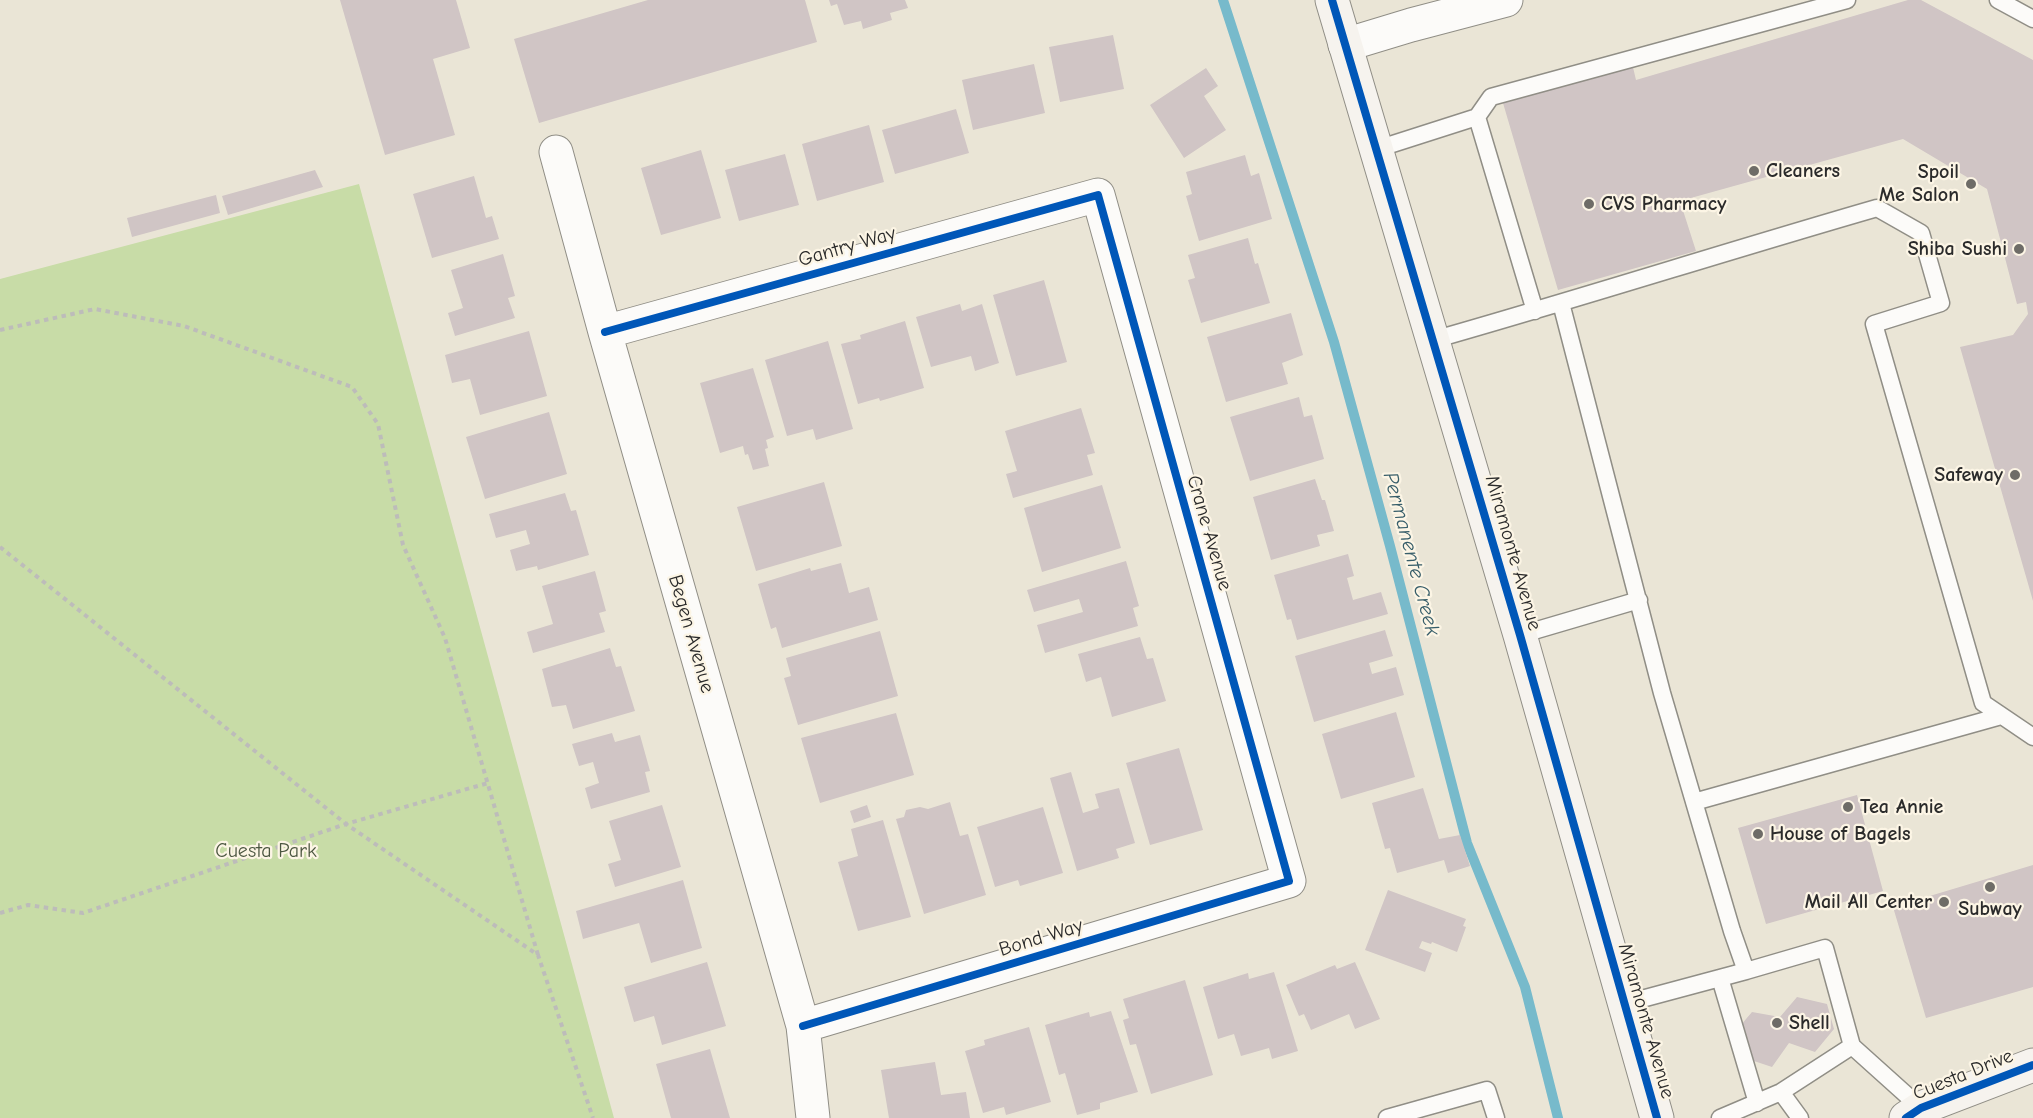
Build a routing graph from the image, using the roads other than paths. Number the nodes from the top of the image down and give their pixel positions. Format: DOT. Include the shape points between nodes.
graph roads {
  1 [pos="1332,0"];
  2 [pos="1506,0"];
  3 [pos="1847,0"];
  4 [pos="1998,0"];
  5 [pos="2033,19"];
  6 [pos="1345,45"];
  7 [pos="1477,117"];
  8 [pos="1377,149"];
  9 [pos="556,152"];
  10 [pos="1098,195"];
  11 [pos="1561,303"];
  12 [pos="1535,311"];
  13 [pos="605,332"];
  14 [pos="1433,340"];
  15 [pos="1639,600"];
  16 [pos="1520,635"];
  17 [pos="2001,716"];
  18 [pos="2033,738"];
  19 [pos="1694,802"];
  20 [pos="1289,881"];
  21 [pos="1746,971"];
  22 [pos="1720,978"];
  23 [pos="1623,1004"];
  24 [pos="803,1026"];
  25 [pos="1852,1046"];
  26 [pos="2033,1065"];
  27 [pos="1780,1092"];
  28 [pos="1757,1103"];
  29 [pos="1913,1113"];
  30 [pos="813,1118"];
  31 [pos="1387,1118"];
  32 [pos="1496,1118"];
  33 [pos="1657,1118"];
  34 [pos="1720,1118"];
  35 [pos="1800,1118"];
  1 -- 6 [label="street, Miramonte Avenue"];
  2 -- 6 [label="street"];
  3 -- 7 [label="lane" via="1491,97"];
  4 -- 5 [label="lane"];
  6 -- 8 [label="street, Miramonte Avenue"];
  7 -- 8 [label="lane"];
  7 -- 12 [label="lane"];
  8 -- 14 [label="street, Miramonte Avenue"];
  9 -- 13 [label="street, Begen Avenue"];
  10 -- 13 [label="street, Gantry Way"];
  10 -- 20 [label="street, Crane Avenue"];
  11 -- 12 [label="lane"];
  11 -- 15 [label="lane"];
  11 -- 17 [label="lane" via="1877,208 1921,233 1941,303 1874,324 1983,703"];
  12 -- 14 [label="lane"];
  13 -- 24 [label="street, Begen Avenue"];
  14 -- 16 [label="street, Miramonte Avenue"];
  15 -- 16 [label="lane"];
  15 -- 19 [label="lane"];
  16 -- 23 [label="street, Miramonte Avenue"];
  17 -- 18 [label="lane"];
  17 -- 19 [label="lane"];
  19 -- 21 [label="lane"];
  20 -- 24 [label="street, Bond Way"];
  21 -- 22 [label="lane"];
  21 -- 25 [label="lane" via="1825,948"];
  22 -- 23 [label="lane"];
  22 -- 28 [label="lane"];
  23 -- 33 [label="street, Miramonte Avenue"];
  24 -- 30 [label="street, Begen Avenue"];
  25 -- 27 [label="lane"];
  25 -- 29 [label="lane"];
  26 -- 29 [label="street, Cuesta Drive"];
  27 -- 28 [label="lane"];
  27 -- 35 [label="lane"];
  28 -- 34 [label="lane"];
  31 -- 32 [label="lane" via="1487,1090"];
}
